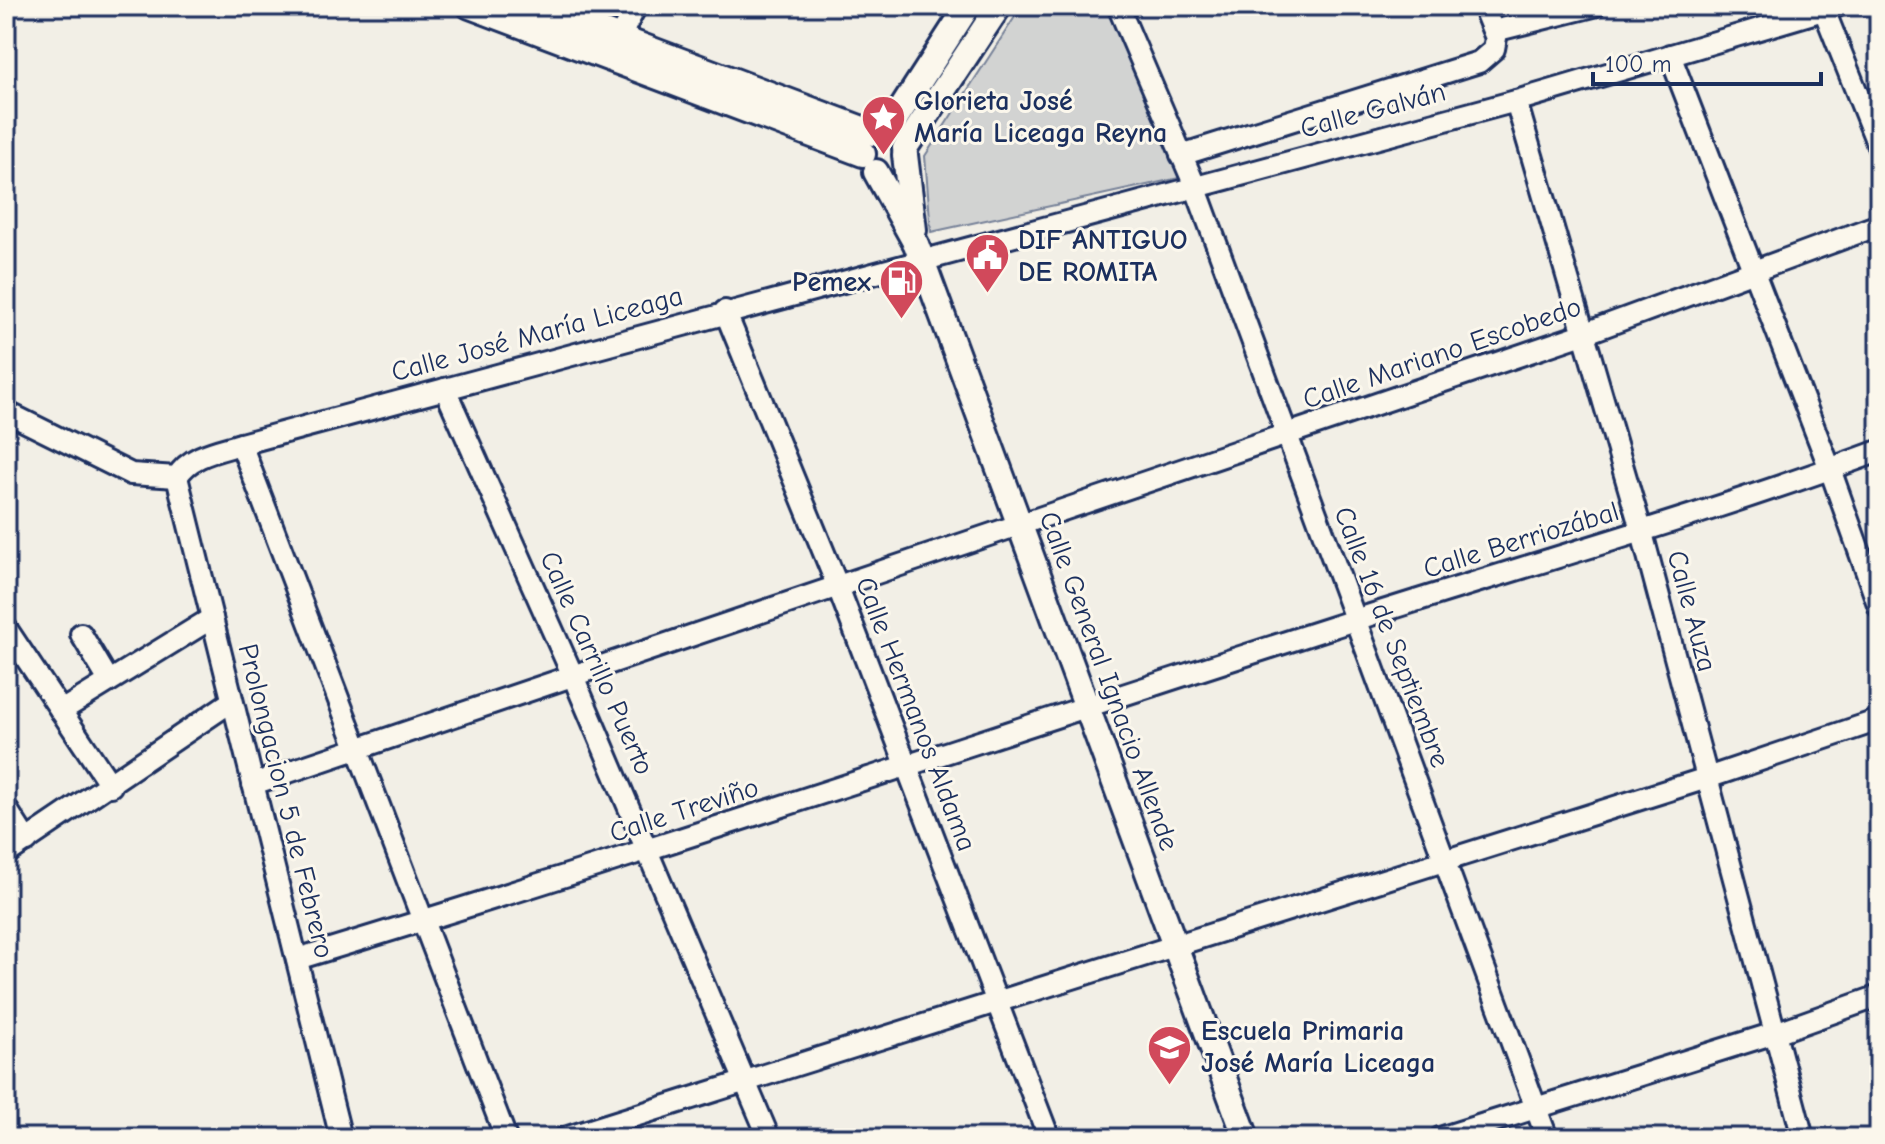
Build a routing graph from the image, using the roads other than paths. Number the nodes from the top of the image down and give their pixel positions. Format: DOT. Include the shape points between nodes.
graph roads {
  1 [pos="470,6"];
  2 [pos="535,6"];
  3 [pos="636,6"];
  4 [pos="968,6"];
  5 [pos="999,6"];
  6 [pos="1118,6"];
  7 [pos="1483,6"];
  8 [pos="1594,6"];
  9 [pos="1830,8"];
  10 [pos="1494,31"];
  11 [pos="614,47"];
  12 [pos="1670,55"];
  13 [pos="1516,101"];
  14 [pos="875,147"];
  15 [pos="1879,148"];
  16 [pos="905,152"];
  17 [pos="1181,155"];
  18 [pos="1195,186"];
  19 [pos="1879,225"];
  20 [pos="918,252"];
  21 [pos="1752,272"];
  22 [pos="725,311"];
  23 [pos="1583,334"];
  24 [pos="445,389"];
  25 [pos="6,412"];
  26 [pos="1287,436"];
  27 [pos="241,444"];
  28 [pos="1879,451"];
  29 [pos="1830,469"];
  30 [pos="177,477"];
  31 [pos="1020,525"];
  32 [pos="1642,533"];
  33 [pos="838,587"];
  34 [pos="1879,607"];
  35 [pos="212,618"];
  36 [pos="1355,620"];
  37 [pos="6,628"];
  38 [pos="81,634"];
  39 [pos="573,676"];
  40 [pos="109,681"];
  41 [pos="232,701"];
  42 [pos="1087,709"];
  43 [pos="61,711"];
  44 [pos="1879,720"];
  45 [pos="358,748"];
  46 [pos="906,768"];
  47 [pos="1707,778"];
  48 [pos="253,784"];
  49 [pos="111,786"];
  50 [pos="6,808"];
  51 [pos="27,841"];
  52 [pos="648,851"];
  53 [pos="6,854"];
  54 [pos="1446,860"];
  55 [pos="424,921"];
  56 [pos="1175,946"];
  57 [pos="297,959"];
  58 [pos="1879,996"];
  59 [pos="996,1004"];
  60 [pos="1778,1032"];
  61 [pos="745,1084"];
  62 [pos="1535,1108"];
  63 [pos="341,1138"];
  64 [pos="506,1138"];
  65 [pos="565,1138"];
  66 [pos="769,1138"];
  67 [pos="1049,1138"];
  68 [pos="1246,1138"];
  69 [pos="1440,1138"];
  70 [pos="1547,1138"];
  71 [pos="1803,1138"];
  1 -- 11 [label="main road"];
  2 -- 11 [label="main road"];
  3 -- 11 [label="street"];
  4 -- 14 [label="main road"];
  5 -- 16 [label="main road"];
  6 -- 17 [label="street, Calle 16 de Septiembre"];
  7 -- 10 [label="street"];
  8 -- 10 [label="street"];
  9 -- 12 [label="street, Calle Galván"];
  9 -- 15 [label="street"];
  10 -- 17 [label="street" via="1494,49 1479,62"];
  11 -- 14 [label="main road"];
  12 -- 13 [label="street, Calle Galván"];
  12 -- 21 [label="street"];
  13 -- 18 [label="street, Calle Galván"];
  13 -- 23 [label="street, Calle Auza"];
  14 -- 16 [label="main road" via="896,134"];
  14 -- 16 [label="main road" via="898,168"];
  14 -- 20 [label="main road, Calle General Ignacio Allende"];
  16 -- 20 [label="main road, Calle General Ignacio Allende"];
  17 -- 18 [label="street, Calle 16 de Septiembre"];
  18 -- 20 [label="street, Calle Galván"];
  18 -- 26 [label="street, Calle 16 de Septiembre"];
  19 -- 21 [label="street, Calle Mariano Escobedo"];
  20 -- 22 [label="street, Calle José María Liceaga"];
  20 -- 31 [label="main road, Calle General Ignacio Allende"];
  21 -- 23 [label="street, Calle Mariano Escobedo"];
  21 -- 29 [label="street"];
  22 -- 24 [label="street, Calle José María Liceaga"];
  22 -- 33 [label="street, Calle Hermanos Aldama"];
  23 -- 26 [label="street, Calle Mariano Escobedo"];
  23 -- 32 [label="street, Calle Auza"];
  24 -- 27 [label="street, Calle José María Liceaga"];
  24 -- 39 [label="street, Calle Carrillo Puerto"];
  25 -- 30 [label="street" via="131,474"];
  26 -- 31 [label="street, Calle Mariano Escobedo"];
  26 -- 36 [label="street, Calle 16 de Septiembre"];
  27 -- 30 [label="street, Calle José María Liceaga" via="194,459"];
  27 -- 45 [label="street"];
  28 -- 29 [label="street, Calle Berriozábal"];
  29 -- 32 [label="street, Calle Berriozábal"];
  29 -- 34 [label="street"];
  30 -- 35 [label="street, Prolongacion 5 de Febrero"];
  31 -- 33 [label="street, Calle Mariano Escobedo"];
  31 -- 42 [label="main road, Calle General Ignacio Allende"];
  32 -- 36 [label="street, Calle Berriozábal"];
  32 -- 47 [label="street, Calle Auza"];
  33 -- 39 [label="street, Calle Mariano Escobedo"];
  33 -- 46 [label="street, Calle Hermanos Aldama"];
  35 -- 40 [label="street"];
  35 -- 41 [label="street, Prolongacion 5 de Febrero"];
  36 -- 42 [label="street, Calle Berriozábal"];
  36 -- 54 [label="street, Calle 16 de Septiembre"];
  37 -- 43 [label="street"];
  38 -- 40 [label="street"];
  39 -- 45 [label="street, Calle Mariano Escobedo"];
  39 -- 52 [label="street, Calle Carrillo Puerto"];
  40 -- 43 [label="street"];
  41 -- 48 [label="street, Prolongacion 5 de Febrero"];
  41 -- 49 [label="street"];
  42 -- 46 [label="street, Calle Treviño"];
  42 -- 56 [label="main road, Calle General Ignacio Allende"];
  43 -- 49 [label="street"];
  44 -- 47 [label="street"];
  45 -- 48 [label="street, Calle Mariano Escobedo"];
  45 -- 55 [label="street"];
  46 -- 52 [label="street, Calle Treviño"];
  46 -- 59 [label="street, Calle Hermanos Aldama"];
  47 -- 54 [label="street"];
  47 -- 60 [label="street, Calle Auza"];
  48 -- 57 [label="street, Prolongacion 5 de Febrero"];
  49 -- 51 [label="street"];
  50 -- 51 [label="street"];
  51 -- 53 [label="street"];
  52 -- 55 [label="street, Calle Treviño"];
  52 -- 61 [label="street, Calle Carrillo Puerto"];
  54 -- 56 [label="street"];
  54 -- 62 [label="street, Calle 16 de Septiembre"];
  55 -- 57 [label="street, Calle Treviño"];
  55 -- 64 [label="street"];
  56 -- 59 [label="street"];
  56 -- 68 [label="main road, Calle General Ignacio Allende"];
  57 -- 63 [label="street, Prolongacion 5 de Febrero"];
  58 -- 60 [label="street"];
  59 -- 61 [label="street"];
  59 -- 67 [label="street, Calle Hermanos Aldama"];
  60 -- 62 [label="street"];
  60 -- 71 [label="street, Calle Auza"];
  61 -- 65 [label="street"];
  61 -- 66 [label="street, Calle Carrillo Puerto"];
  62 -- 69 [label="street"];
  62 -- 70 [label="street, Calle 16 de Septiembre"];
}
